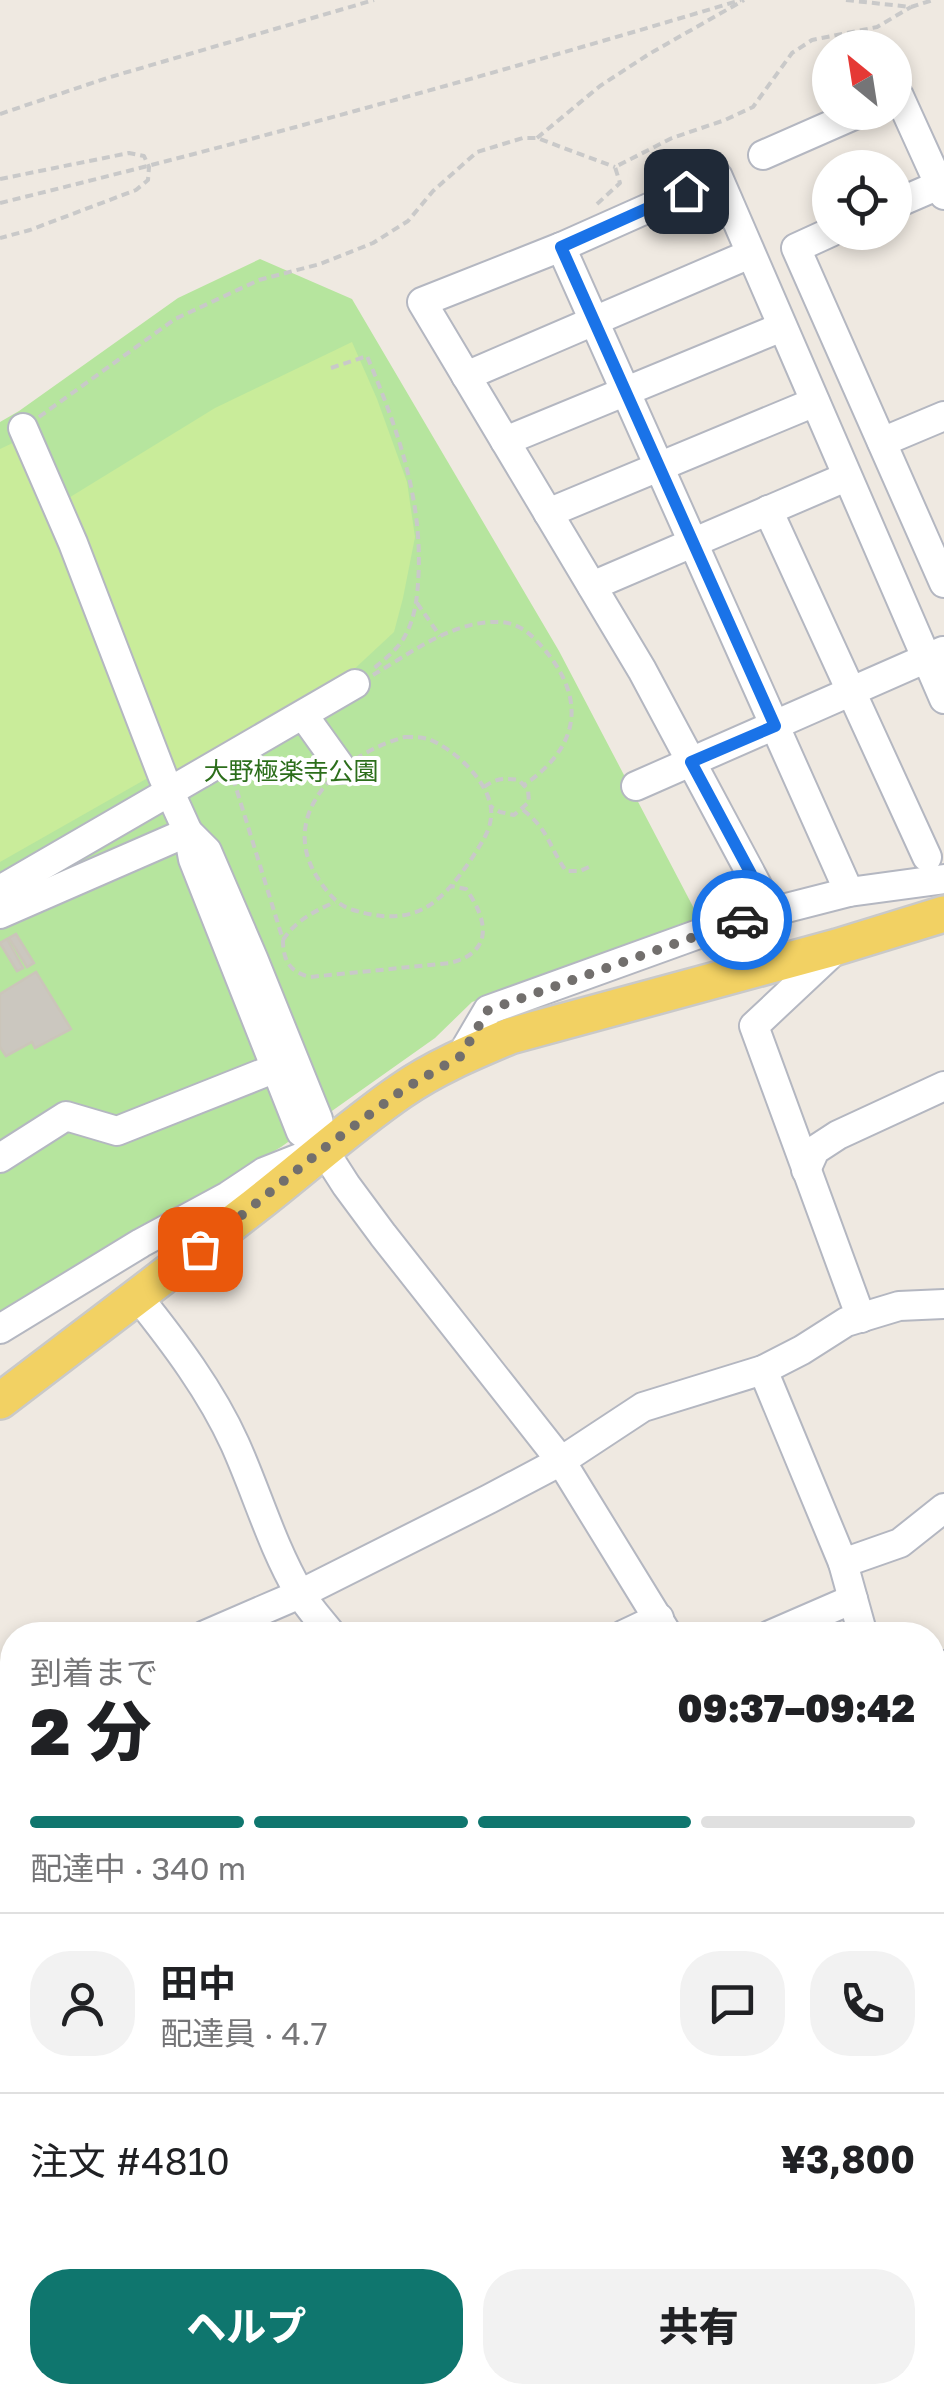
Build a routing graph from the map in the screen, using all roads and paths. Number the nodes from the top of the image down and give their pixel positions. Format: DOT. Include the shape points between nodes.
graph roads {
  1 [pos="374,0"];
  2 [pos="742,0"];
  3 [pos="846,0"];
  4 [pos="933,0"];
  5 [pos="911,7"];
  6 [pos="0,114"];
  7 [pos="912,123"];
  8 [pos="820,130"];
  9 [pos="537,138"];
  10 [pos="763,155"];
  11 [pos="149,166"];
  12 [pos="615,167"];
  13 [pos="0,179"];
  14 [pos="942,190"];
  15 [pos="912,199"];
  16 [pos="0,203"];
  17 [pos="596,206"];
  18 [pos="0,238"];
  19 [pos="812,241"];
  20 [pos="561,247"];
  21 [pos="750,254"];
  22 [pos="594,321"];
  23 [pos="782,327"];
  24 [pos="331,368"];
  25 [pos="466,376"];
  26 [pos="626,392"];
  27 [pos="815,402"];
  28 [pos="944,416"];
  29 [pos="23,428"];
  30 [pos="506,441"];
  31 [pos="882,442"];
  32 [pos="659,467"];
  33 [pos="846,477"];
  34 [pos="768,510"];
  35 [pos="548,513"];
  36 [pos="693,543"];
  37 [pos="944,582"];
  38 [pos="592,586"];
  39 [pos="417,603"];
  40 [pos="440,637"];
  41 [pos="935,654"];
  42 [pos="356,684"];
  43 [pos="851,692"];
  44 [pos="944,699"];
  45 [pos="304,716"];
  46 [pos="775,726"];
  47 [pos="228,759"];
  48 [pos="691,762"];
  49 [pos="342,768"];
  50 [pos="524,785"];
  51 [pos="484,786"];
  52 [pos="636,786"];
  53 [pos="170,792"];
  54 [pos="490,806"];
  55 [pos="523,810"];
  56 [pos="188,832"];
  57 [pos="938,862"];
  58 [pos="591,866"];
  59 [pos="451,886"];
  60 [pos="0,890"];
  61 [pos="849,892"];
  62 [pos="337,901"];
  63 [pos="772,913"];
  64 [pos="0,914"];
  65 [pos="944,914"];
  66 [pos="284,940"];
  67 [pos="837,947"];
  68 [pos="461,1056"];
  69 [pos="276,1068"];
  70 [pos="944,1086"];
  71 [pos="323,1149"];
  72 [pos="0,1158"];
  73 [pos="806,1170"];
  74 [pos="138,1297"];
  75 [pos="944,1304"];
  76 [pos="861,1318"];
  77 [pos="0,1330"];
  78 [pos="763,1370"];
  79 [pos="0,1400"];
  80 [pos="561,1461"];
  81 [pos="944,1508"];
  82 [pos="843,1563"];
  83 [pos="300,1594"];
  84 [pos="853,1599"];
  85 [pos="235,1622"];
  86 [pos="322,1622"];
  87 [pos="661,1622"];
  88 [pos="800,1622"];
  89 [pos="859,1622"];
  1 -- 6 [label="path"];
  2 -- 9 [label="path" via="600,86"];
  2 -- 11 [label="path"];
  3 -- 5 [label="path"];
  4 -- 5 [label="path"];
  5 -- 12 [label="path" via="877,27 812,40 792,53 754,107"];
  7 -- 14 [label="street"];
  8 -- 10 [label="street"];
  9 -- 12 [label="path"];
  9 -- 29 [label="path" via="477,152 408,222 373,243 259,280 175,319"];
  11 -- 13 [label="path" via="144,156 129,152"];
  11 -- 16 [label="path"];
  11 -- 18 [label="path" via="148,180 136,190"];
  12 -- 17 [label="path" via="620,183"];
  14 -- 15 [label="street"];
  19 -- 31 [label="street" via="796,248"];
  20 -- 21 [label="street" via="718,178"];
  20 -- 22 [label="street"];
  20 -- 25 [label="street" via="422,302"];
  21 -- 22 [label="street"];
  21 -- 23 [label="street"];
  22 -- 25 [label="street"];
  22 -- 26 [label="street"];
  23 -- 26 [label="street"];
  23 -- 27 [label="street"];
  24 -- 39 [label="path" via="367,356 375,374 413,488"];
  25 -- 30 [label="street"];
  26 -- 30 [label="street"];
  26 -- 32 [label="street"];
  27 -- 32 [label="street"];
  27 -- 33 [label="street"];
  28 -- 31 [label="street"];
  29 -- 53 [label="street"];
  30 -- 35 [label="street"];
  31 -- 37 [label="street"];
  32 -- 35 [label="street"];
  32 -- 36 [label="street"];
  33 -- 34 [label="street"];
  33 -- 41 [label="street"];
  34 -- 36 [label="street"];
  34 -- 43 [label="street"];
  35 -- 38 [label="street"];
  36 -- 38 [label="street"];
  36 -- 46 [label="street"];
  38 -- 48 [label="street"];
  39 -- 40 [label="path"];
  39 -- 42 [label="path" via="398,647"];
  40 -- 42 [label="path"];
  40 -- 50 [label="path" via="483,624 514,625 558,668 572,703 566,742"];
  41 -- 43 [label="street"];
  41 -- 44 [label="street"];
  42 -- 45 [label="street"];
  43 -- 46 [label="street"];
  43 -- 57 [label="street"];
  45 -- 47 [label="street"];
  45 -- 49 [label="street"];
  46 -- 48 [label="street"];
  46 -- 61 [label="street"];
  47 -- 53 [label="street"];
  47 -- 66 [label="path"];
  48 -- 52 [label="street"];
  48 -- 63 [label="street"];
  49 -- 51 [label="path" via="380,744 425,738 453,752"];
  49 -- 62 [label="path" via="306,820 311,868"];
  50 -- 51 [label="path" via="506,778"];
  50 -- 55 [label="path" via="529,802"];
  51 -- 54 [label="path"];
  53 -- 56 [label="street"];
  53 -- 60 [label="street"];
  54 -- 55 [label="path" via="514,815"];
  54 -- 59 [label="path" via="486,837"];
  55 -- 58 [label="path" via="548,835 566,871"];
  56 -- 64 [label="street"];
  56 -- 69 [label="street"];
  56 -- 71 [label="street" via="207,851 253,958 318,1118"];
  57 -- 61 [label="street"];
  59 -- 62 [label="path" via="419,912 398,916 374,916"];
  59 -- 66 [label="path" via="466,889 484,925 477,949 466,959 310,977 287,965"];
  61 -- 63 [label="street"];
  62 -- 66 [label="path" via="316,910"];
  63 -- 68 [label="street" via="488,1010"];
  65 -- 67 [label="main road"];
  67 -- 68 [label="main road" via="510,1036"];
  67 -- 73 [label="street" via="754,1026"];
  68 -- 71 [label="main road"];
  69 -- 71 [label="street" via="301,1132"];
  69 -- 72 [label="street" via="116,1130 66,1116"];
  70 -- 73 [label="street" via="838,1135 815,1150"];
  71 -- 74 [label="main road"];
  71 -- 77 [label="street" via="264,1172"];
  71 -- 80 [label="street"];
  73 -- 76 [label="street"];
  74 -- 79 [label="main road"];
  74 -- 83 [label="street" via="234,1442"];
  75 -- 76 [label="street" via="899,1306"];
  76 -- 78 [label="street"];
  78 -- 80 [label="street" via="644,1407"];
  78 -- 82 [label="street"];
  80 -- 83 [label="street"];
  80 -- 87 [label="street"];
  81 -- 82 [label="street" via="900,1543"];
  82 -- 84 [label="street"];
  83 -- 85 [label="street"];
  83 -- 86 [label="street"];
  84 -- 88 [label="street"];
  84 -- 89 [label="street"];
}
